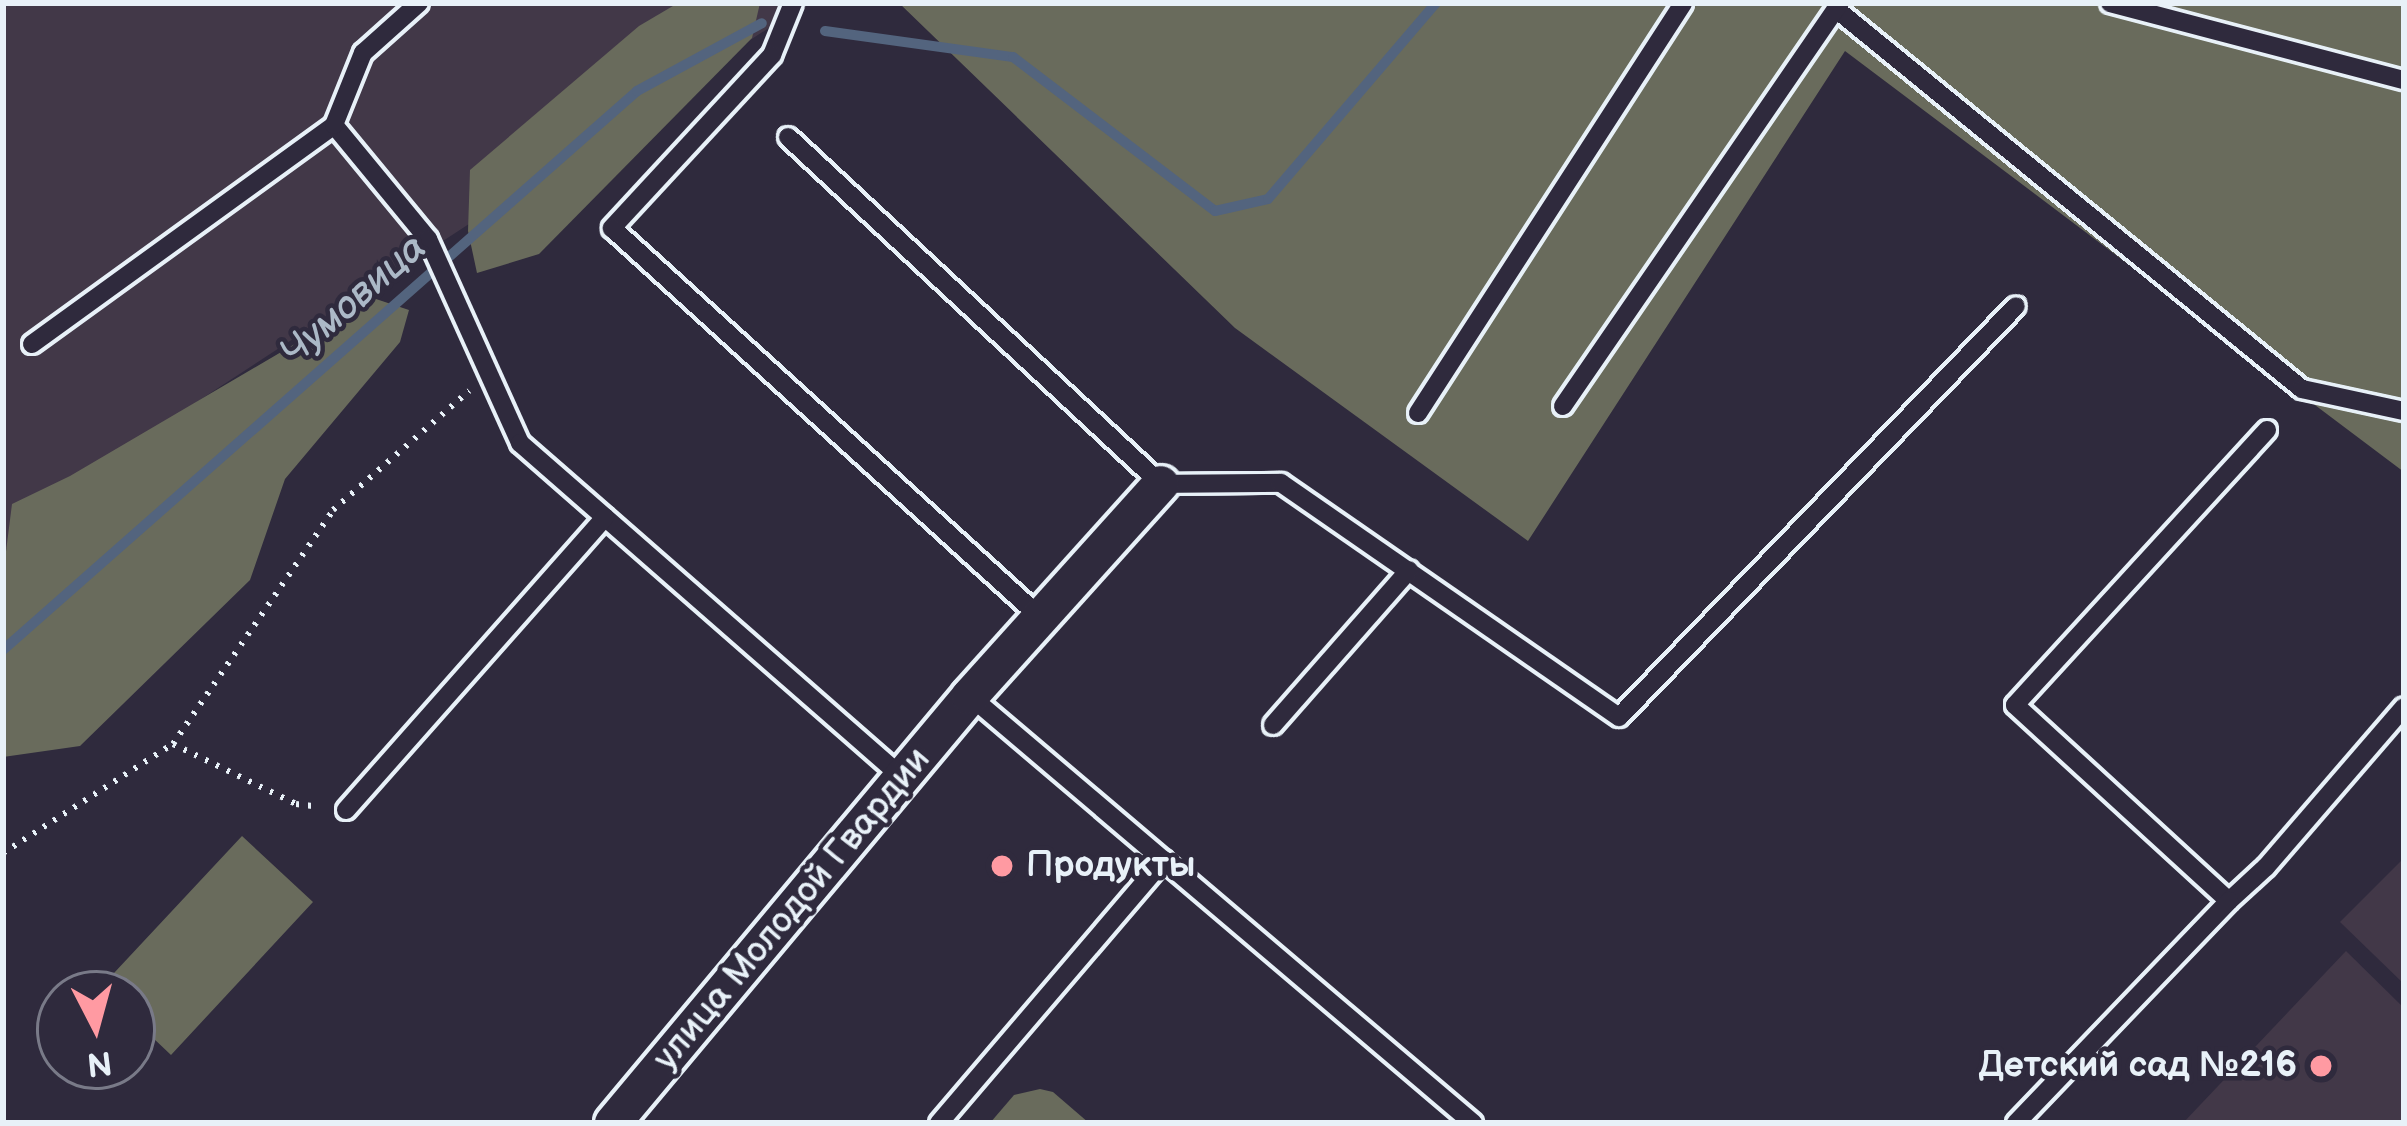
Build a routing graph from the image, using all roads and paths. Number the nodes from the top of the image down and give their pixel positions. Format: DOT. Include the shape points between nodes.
graph roads {
  1 [pos="418,3"];
  2 [pos="793,3"];
  3 [pos="1684,3"];
  4 [pos="2110,3"];
  5 [pos="1838,6"];
  6 [pos="2404,80"];
  7 [pos="334,125"];
  8 [pos="788,137"];
  9 [pos="2016,306"];
  10 [pos="32,344"];
  11 [pos="489,373"];
  12 [pos="1563,406"];
  13 [pos="2404,411"];
  14 [pos="1418,413"];
  15 [pos="2267,430"];
  16 [pos="1161,484"];
  17 [pos="605,517"];
  18 [pos="1408,570"];
  19 [pos="1041,618"];
  20 [pos="970,696"];
  21 [pos="2404,707"];
  22 [pos="1273,725"];
  23 [pos="173,743"];
  24 [pos="902,777"];
  25 [pos="346,810"];
  26 [pos="3,853"];
  27 [pos="1164,860"];
  28 [pos="2229,901"];
  29 [pos="614,1123"];
  30 [pos="938,1123"];
  31 [pos="1473,1123"];
  32 [pos="2016,1123"];
  1 -- 7 [label="lane" via="363,52"];
  2 -- 19 [label="lane" via="772,55 613,228"];
  3 -- 14 [label="lane"];
  4 -- 6 [label="lane"];
  5 -- 12 [label="lane"];
  5 -- 13 [label="lane" via="2302,389"];
  7 -- 10 [label="lane"];
  7 -- 11 [label="lane" via="428,239"];
  8 -- 16 [label="lane"];
  9 -- 18 [label="lane" via="1619,717"];
  11 -- 17 [label="lane" via="520,442"];
  11 -- 23 [label="path" via="333,510"];
  15 -- 28 [label="lane" via="2015,705"];
  16 -- 18 [label="lane" via="1281,483"];
  16 -- 19 [label="street, улица Молодой Гвардии"];
  17 -- 24 [label="lane"];
  17 -- 25 [label="lane"];
  18 -- 22 [label="lane"];
  19 -- 20 [label="street, улица Молодой Гвардии"];
  20 -- 24 [label="street, улица Молодой Гвардии"];
  20 -- 27 [label="lane"];
  21 -- 28 [label="lane"];
  23 -- 25 [label="path" via="296,804"];
  23 -- 26 [label="path"];
  24 -- 29 [label="street, улица Молодой Гвардии"];
  27 -- 30 [label="lane"];
  27 -- 31 [label="lane"];
  28 -- 32 [label="lane"];
}
